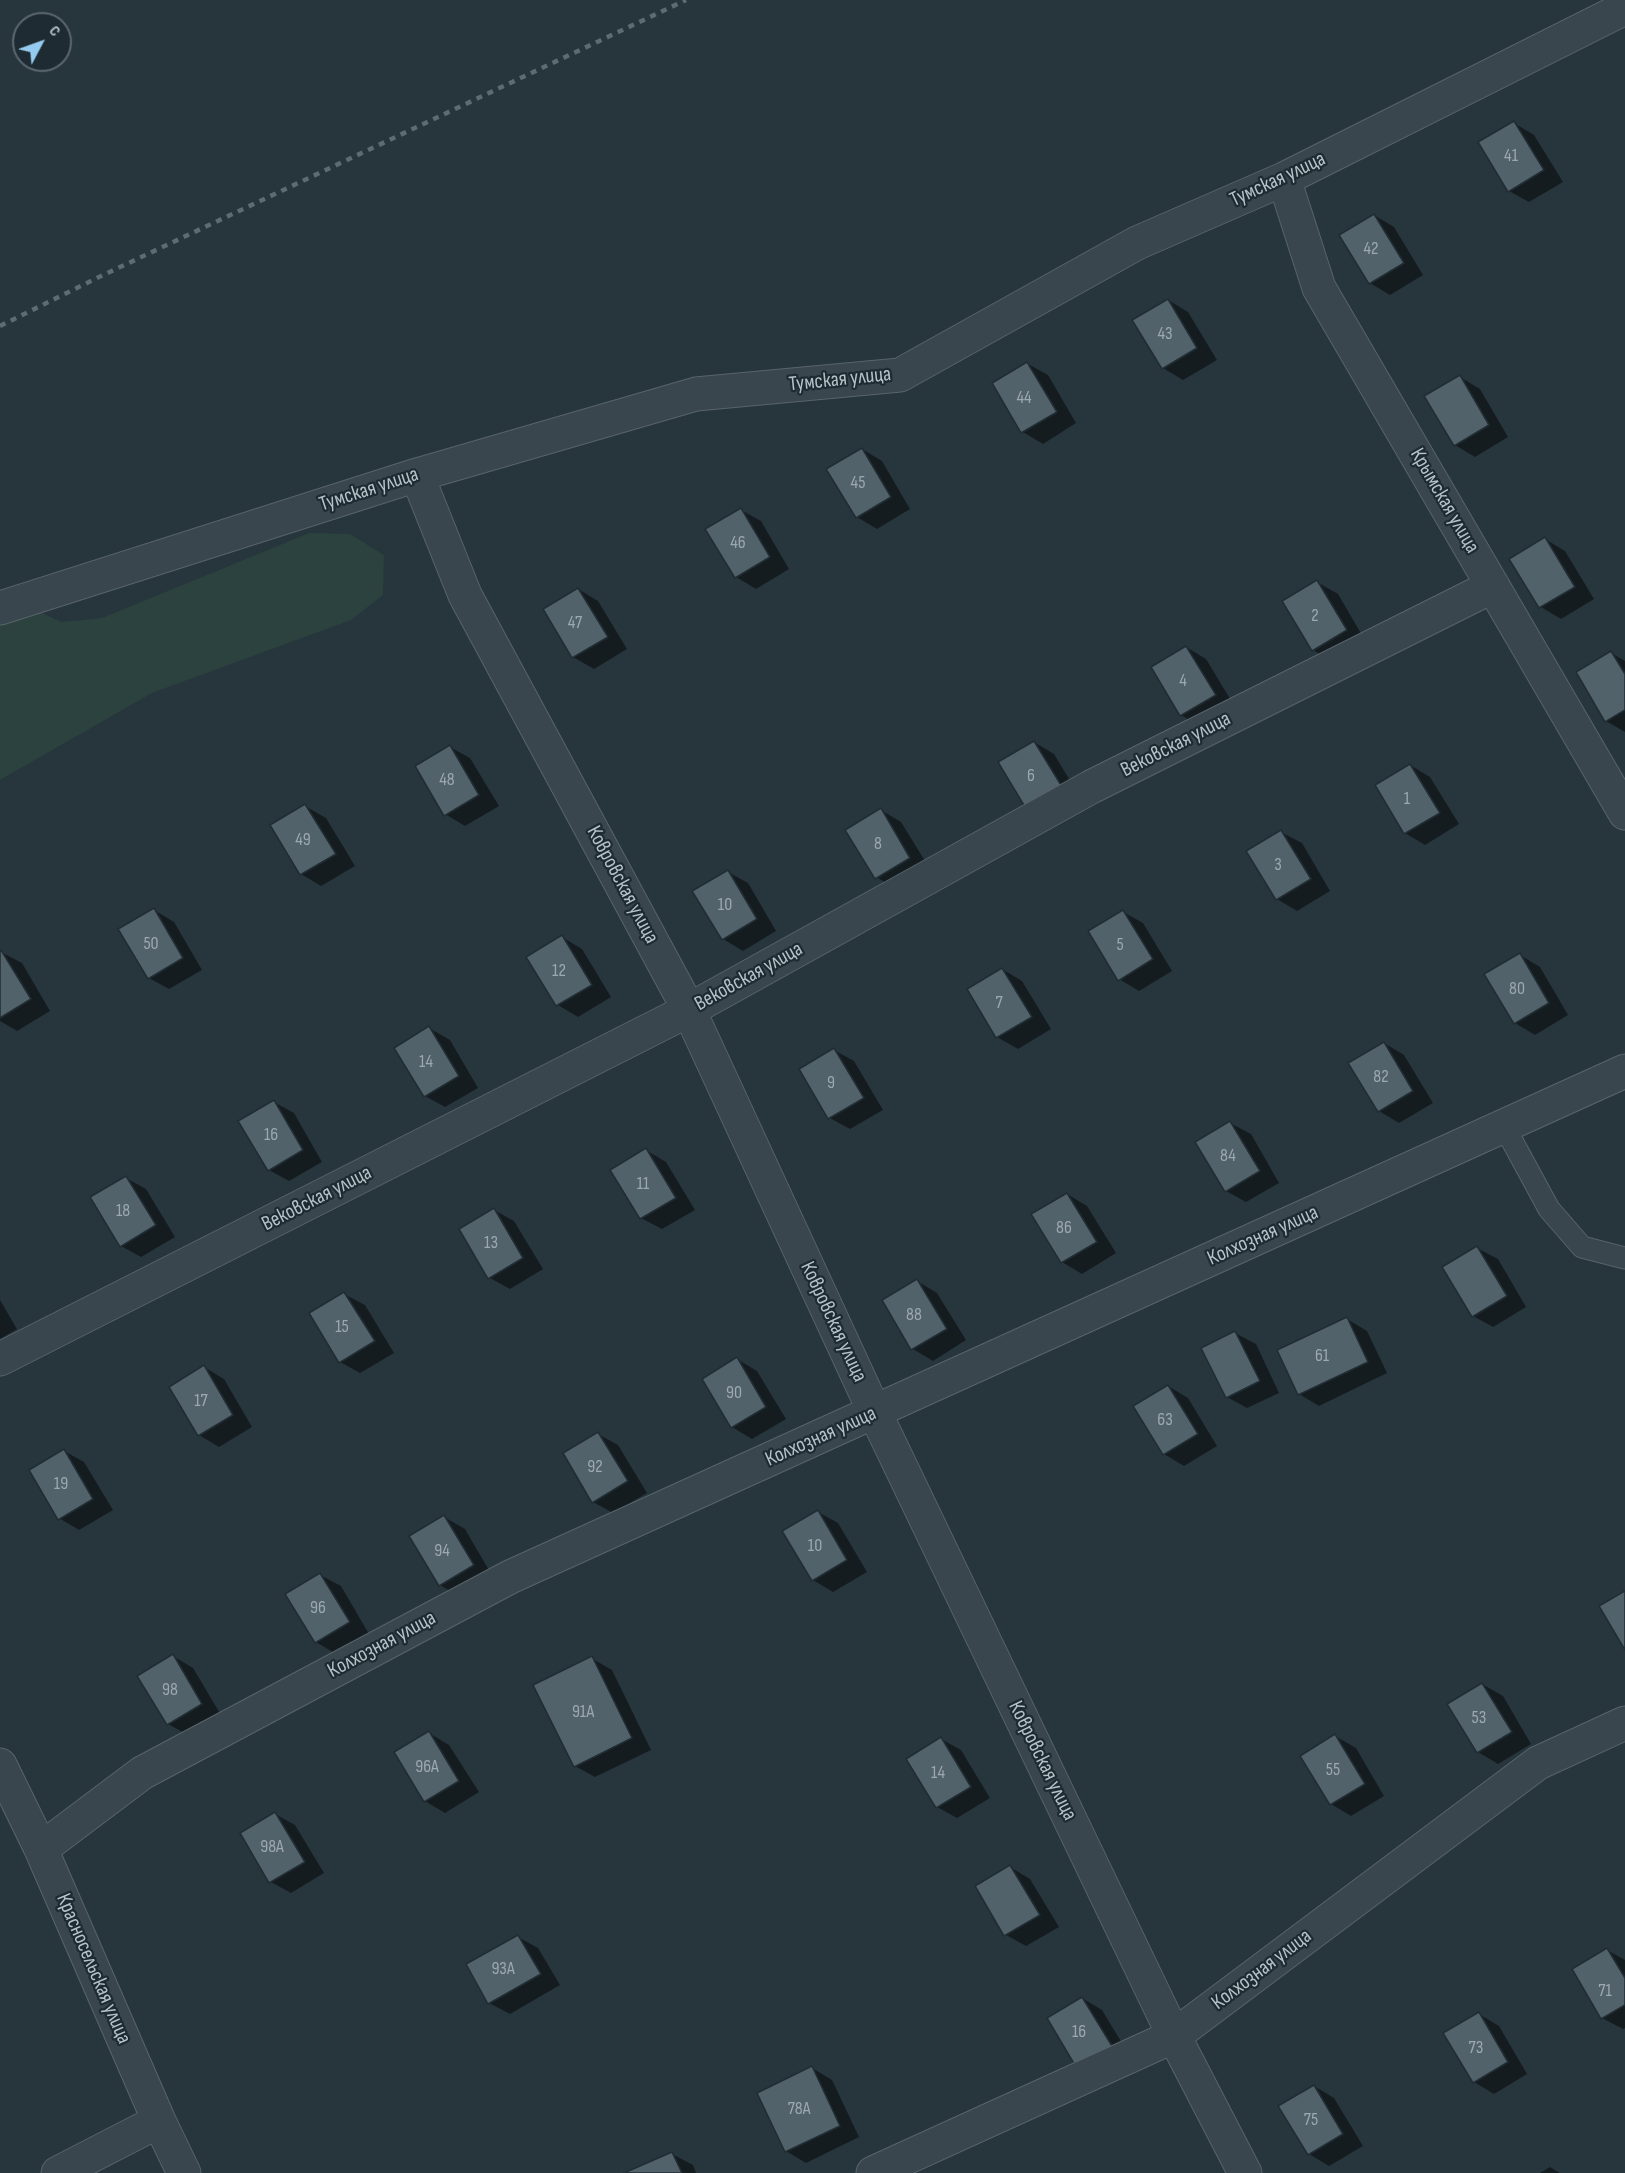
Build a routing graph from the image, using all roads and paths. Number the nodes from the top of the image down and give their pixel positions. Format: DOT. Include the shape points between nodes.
graph roads {
  1 [pos="1625,8"];
  2 [pos="1284,179"];
  3 [pos="417,475"];
  4 [pos="1493,586"];
  5 [pos="0,608"];
  6 [pos="1625,813"];
  7 [pos="689,1011"];
  8 [pos="1625,1071"];
  9 [pos="1504,1126"];
  10 [pos="1625,1258"];
  11 [pos="0,1359"];
  12 [pos="875,1413"];
  13 [pos="1625,1723"];
  14 [pos="0,1765"];
  15 [pos="41,1849"];
  16 [pos="1174,2036"];
  17 [pos="159,2121"];
  18 [pos="58,2173"];
  19 [pos="184,2173"];
  20 [pos="873,2173"];
  21 [pos="1245,2173"];
  1 -- 2 [label="street, Тумская улица"];
  2 -- 3 [label="street, Тумская улица" via="1137,243 900,375 696,394"];
  2 -- 4 [label="street, Крымская улица" via="1320,288"];
  3 -- 5 [label="street, Тумская улица"];
  3 -- 7 [label="street, Ковровская улица" via="465,595"];
  4 -- 6 [label="street, Крымская улица"];
  4 -- 7 [label="street, Вековская улица" via="1090,787"];
  7 -- 11 [label="street, Вековская улица"];
  7 -- 12 [label="street, Ковровская улица"];
  8 -- 9 [label="street, Колхозная улица"];
  9 -- 10 [label="lane" via="1549,1209 1582,1247"];
  9 -- 12 [label="street, Колхозная улица"];
  12 -- 15 [label="street, Колхозная улица" via="510,1577 142,1773"];
  12 -- 16 [label="street, Ковровская улица"];
  13 -- 16 [label="street, Колхозная улица" via="1538,1763"];
  14 -- 15 [label="street, Красносельская улица"];
  15 -- 17 [label="street, Красносельская улица"];
  16 -- 20 [label="street, Колхозная улица"];
  16 -- 21 [label="street, Ковровская улица"];
  17 -- 18 [label="street"];
  17 -- 19 [label="street, Красносельская улица"];
}
